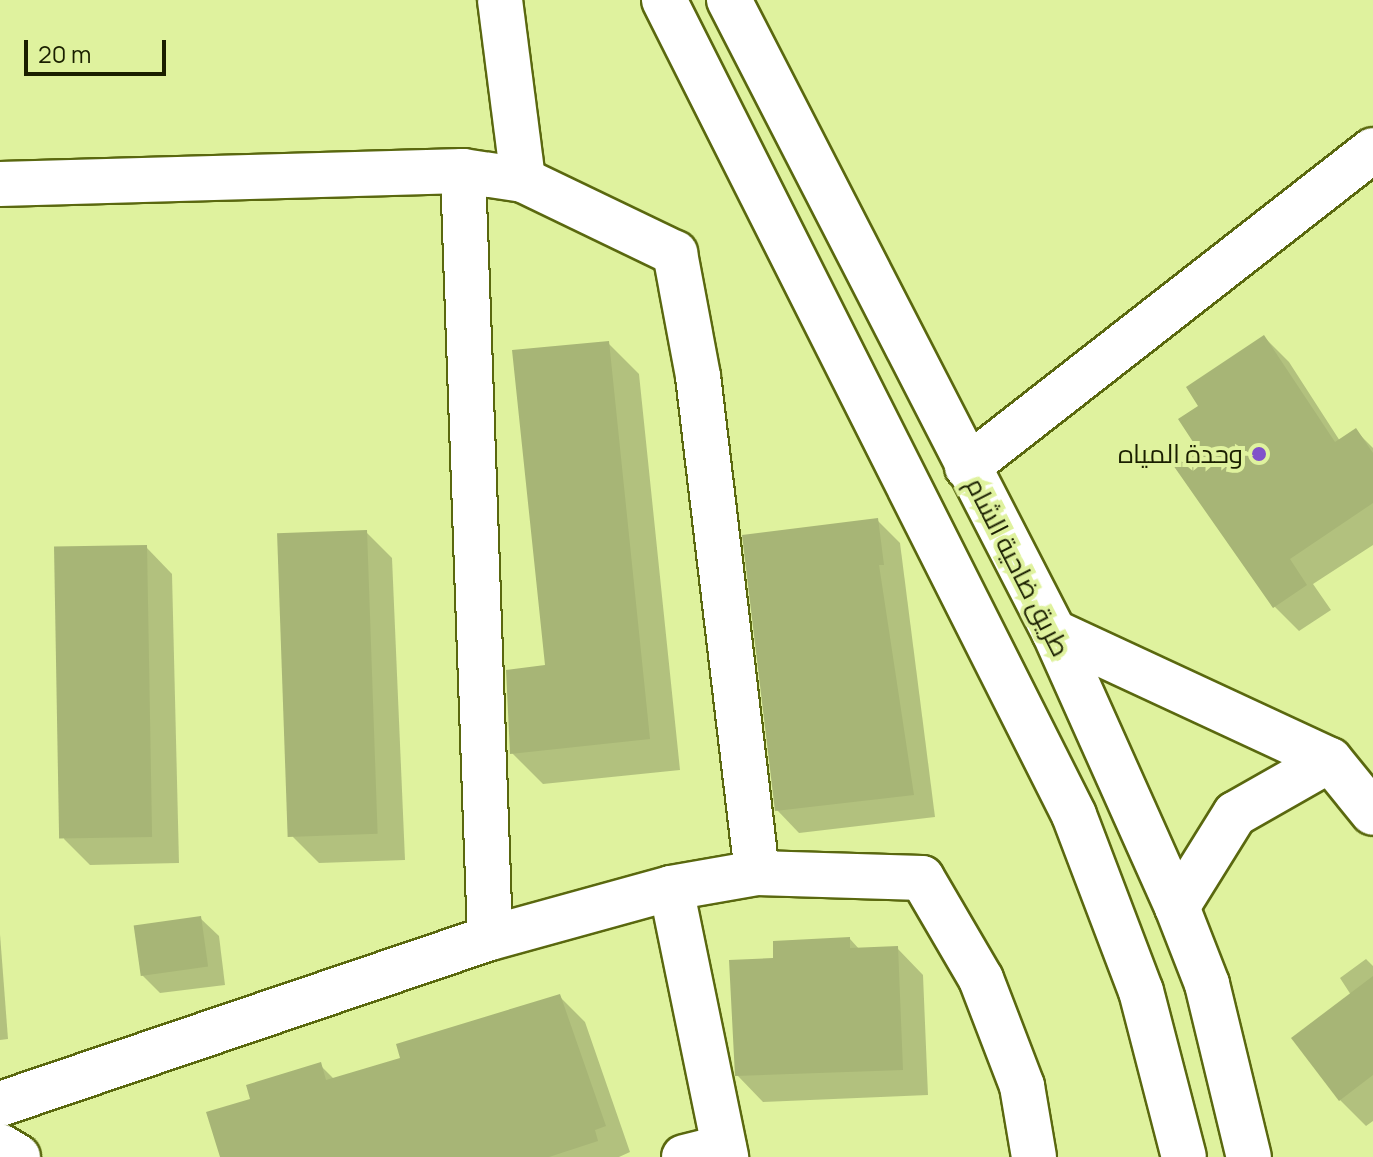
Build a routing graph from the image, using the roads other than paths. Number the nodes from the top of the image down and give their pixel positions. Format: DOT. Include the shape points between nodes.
graph roads {
  1 [pos="500,0"];
  2 [pos="664,0"];
  3 [pos="729,0"];
  4 [pos="1373,150"];
  5 [pos="463,171"];
  6 [pos="523,180"];
  7 [pos="0,184"];
  8 [pos="967,467"];
  9 [pos="1054,632"];
  10 [pos="1330,760"];
  11 [pos="1373,813"];
  12 [pos="757,873"];
  13 [pos="671,888"];
  14 [pos="1177,907"];
  15 [pos="490,938"];
  16 [pos="0,1104"];
  17 [pos="0,1146"];
  18 [pos="711,1154"];
  19 [pos="18,1157"];
  20 [pos="1034,1157"];
  21 [pos="1184,1157"];
  22 [pos="1249,1157"];
  1 -- 6 [label="street"];
  2 -- 21 [label="street" via="1074,815 1141,991"];
  3 -- 8 [label="street, طريق ضاحية الشام"];
  4 -- 8 [label="street"];
  5 -- 6 [label="street"];
  5 -- 7 [label="street"];
  5 -- 15 [label="street"];
  6 -- 12 [label="street" via="675,253 698,376"];
  8 -- 9 [label="street, طريق ضاحية الشام"];
  9 -- 10 [label="street"];
  9 -- 14 [label="street, طريق ضاحية الشام"];
  10 -- 11 [label="street"];
  10 -- 14 [label="street" via="1235,814"];
  12 -- 13 [label="street"];
  12 -- 20 [label="street" via="922,878 981,979 1022,1086"];
  13 -- 15 [label="street"];
  13 -- 18 [label="street"];
  14 -- 22 [label="street, طريق ضاحية الشام" via="1207,984"];
  15 -- 16 [label="street"];
  17 -- 19 [label="street"];
}
